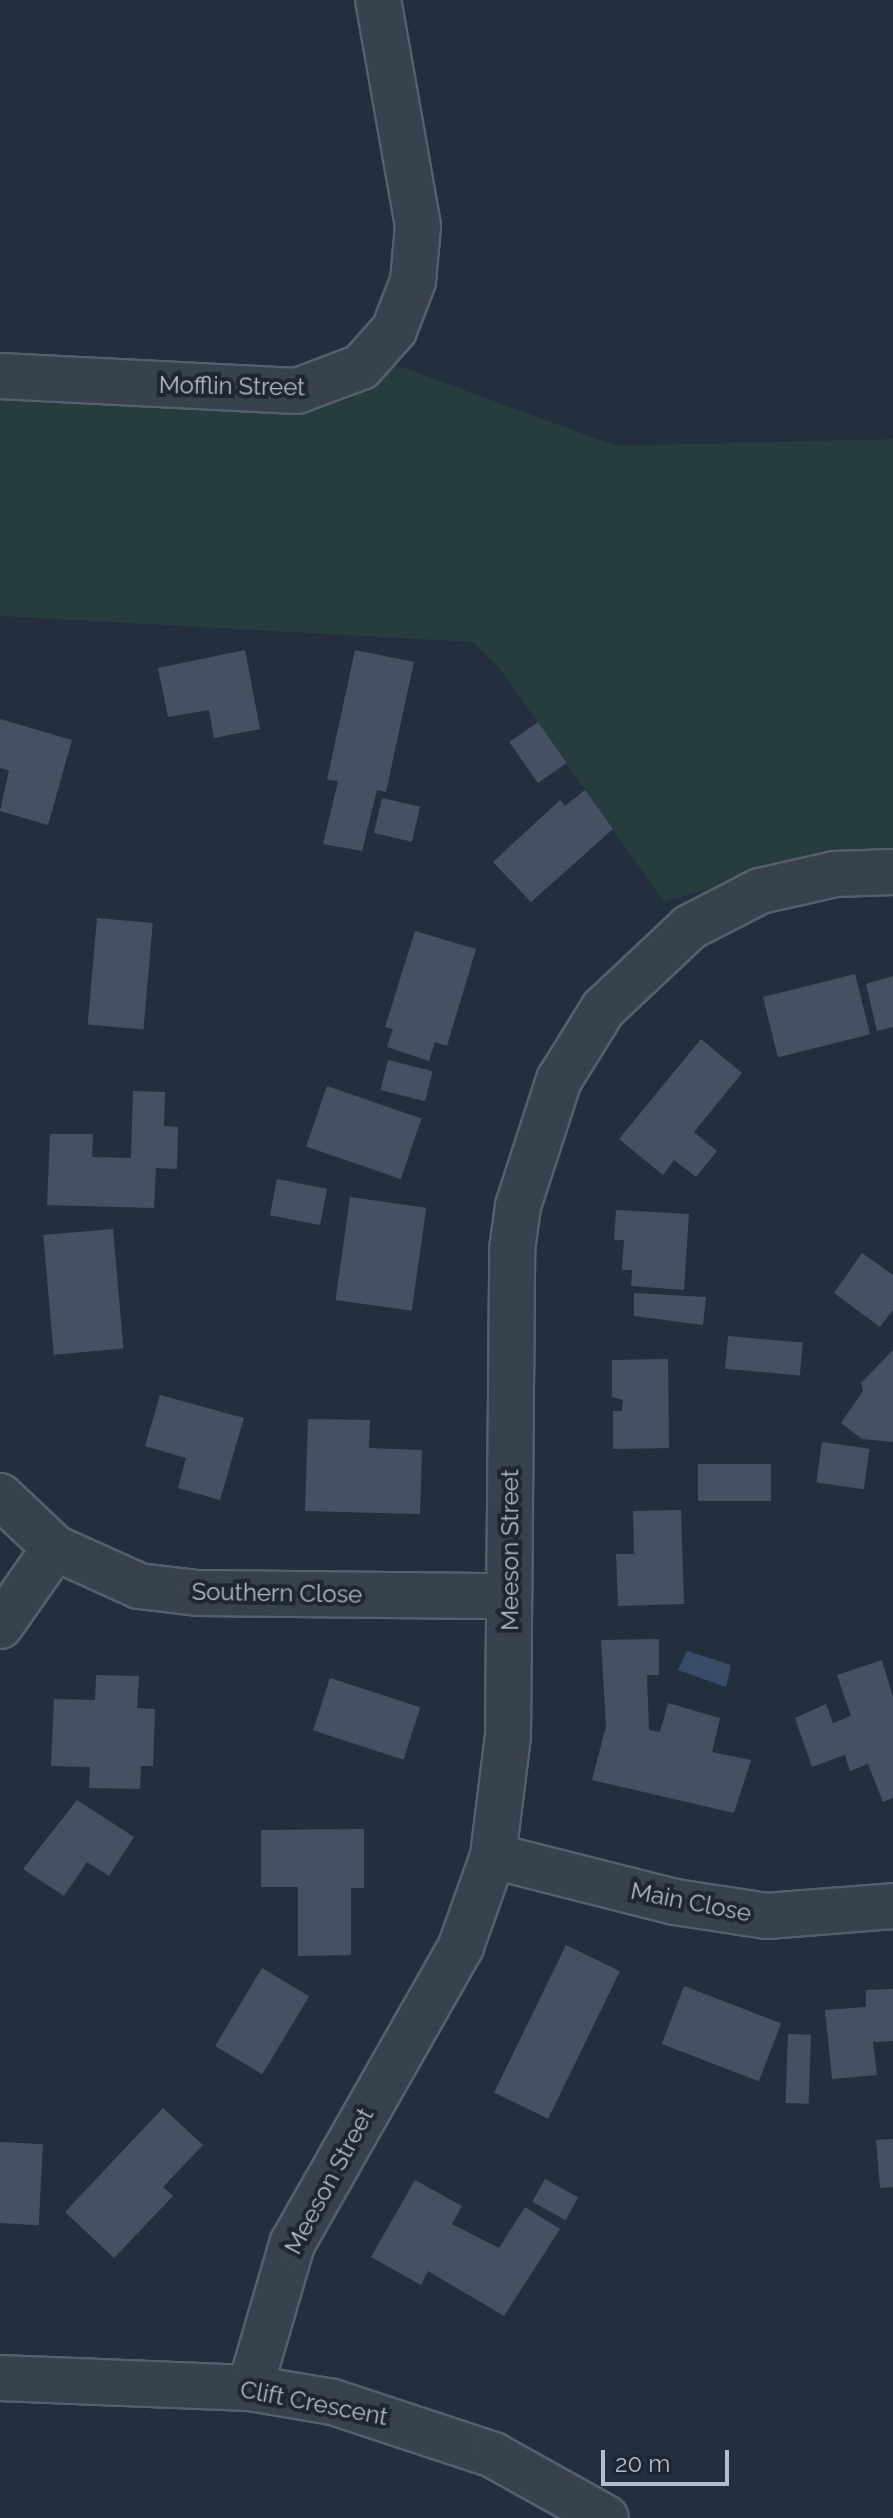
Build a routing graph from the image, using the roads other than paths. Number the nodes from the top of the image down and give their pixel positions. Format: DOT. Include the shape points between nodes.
graph roads {
  1 [pos="378,0"];
  2 [pos="0,376"];
  3 [pos="893,872"];
  4 [pos="0,1496"];
  5 [pos="55,1548"];
  6 [pos="509,1596"];
  7 [pos="0,1626"];
  8 [pos="493,1856"];
  9 [pos="893,1906"];
  10 [pos="0,2378"];
  11 [pos="250,2388"];
  12 [pos="606,2518"];
  1 -- 2 [label="street, Mofflin Street" via="418,226 413,281 394,330 361,367 297,391"];
  3 -- 6 [label="street, Meeson Street" via="835,874 760,891 690,927 603,1009 559,1080 518,1206 512,1250"];
  4 -- 5 [label="street, Southern Close"];
  5 -- 6 [label="street, Southern Close" via="139,1586 198,1593"];
  5 -- 7 [label="street"];
  6 -- 8 [label="street, Meeson Street" via="508,1736"];
  8 -- 9 [label="street, Main Close" via="675,1902 767,1916"];
  8 -- 11 [label="street, Meeson Street" via="461,1946 292,2244"];
  10 -- 11 [label="street, Clift Crescent"];
  11 -- 12 [label="street, Clift Crescent" via="415,2424 493,2455"];
}
